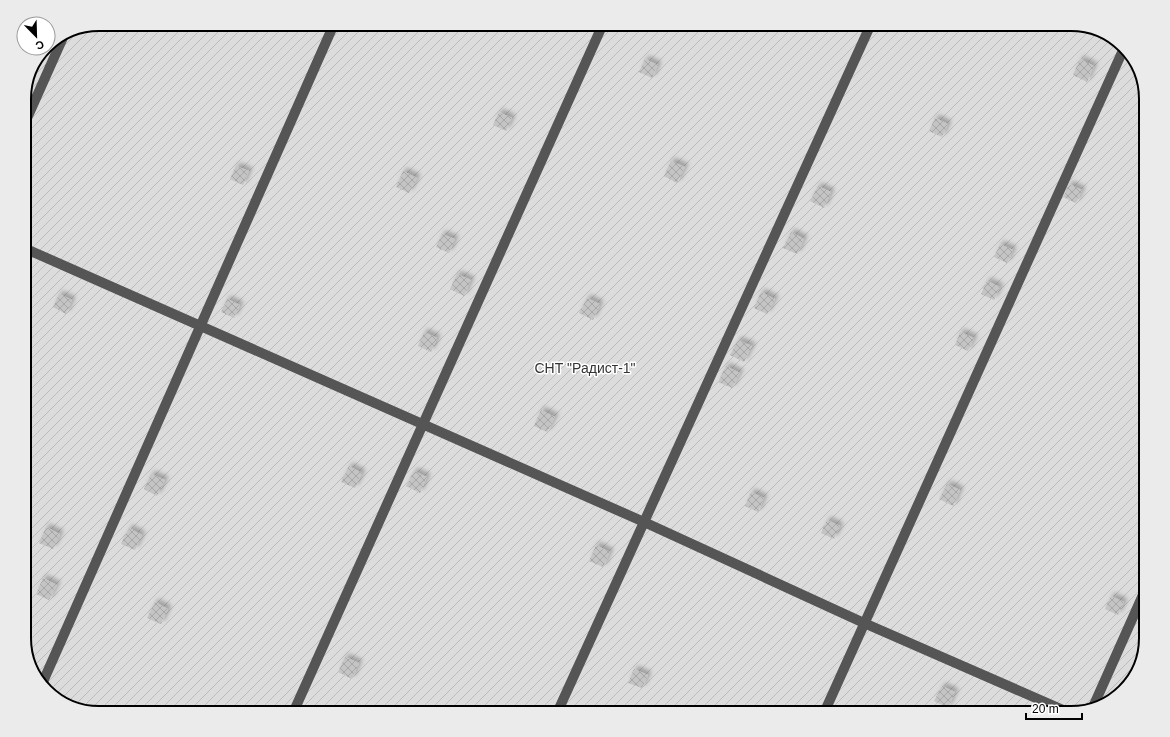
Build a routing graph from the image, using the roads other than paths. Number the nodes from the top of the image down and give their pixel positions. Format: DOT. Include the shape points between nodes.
graph roads {
  1 [pos="331,31"];
  2 [pos="600,31"];
  3 [pos="868,31"];
  4 [pos="61,42"];
  5 [pos="1122,54"];
  6 [pos="31,108"];
  7 [pos="31,251"];
  8 [pos="200,327"];
  9 [pos="423,425"];
  10 [pos="644,522"];
  11 [pos="1139,604"];
  12 [pos="864,624"];
  13 [pos="45,678"];
  14 [pos="1095,702"];
  15 [pos="296,706"];
  16 [pos="560,706"];
  17 [pos="827,706"];
  18 [pos="1054,706"];
  1 -- 8 [label="lane"];
  2 -- 9 [label="lane"];
  3 -- 10 [label="lane"];
  4 -- 6 [label="lane"];
  5 -- 12 [label="lane"];
  7 -- 8 [label="lane"];
  8 -- 9 [label="lane"];
  8 -- 13 [label="lane"];
  9 -- 10 [label="lane"];
  9 -- 15 [label="lane"];
  10 -- 12 [label="lane"];
  10 -- 16 [label="lane"];
  11 -- 14 [label="lane"];
  12 -- 17 [label="lane"];
  12 -- 18 [label="lane"];
}
